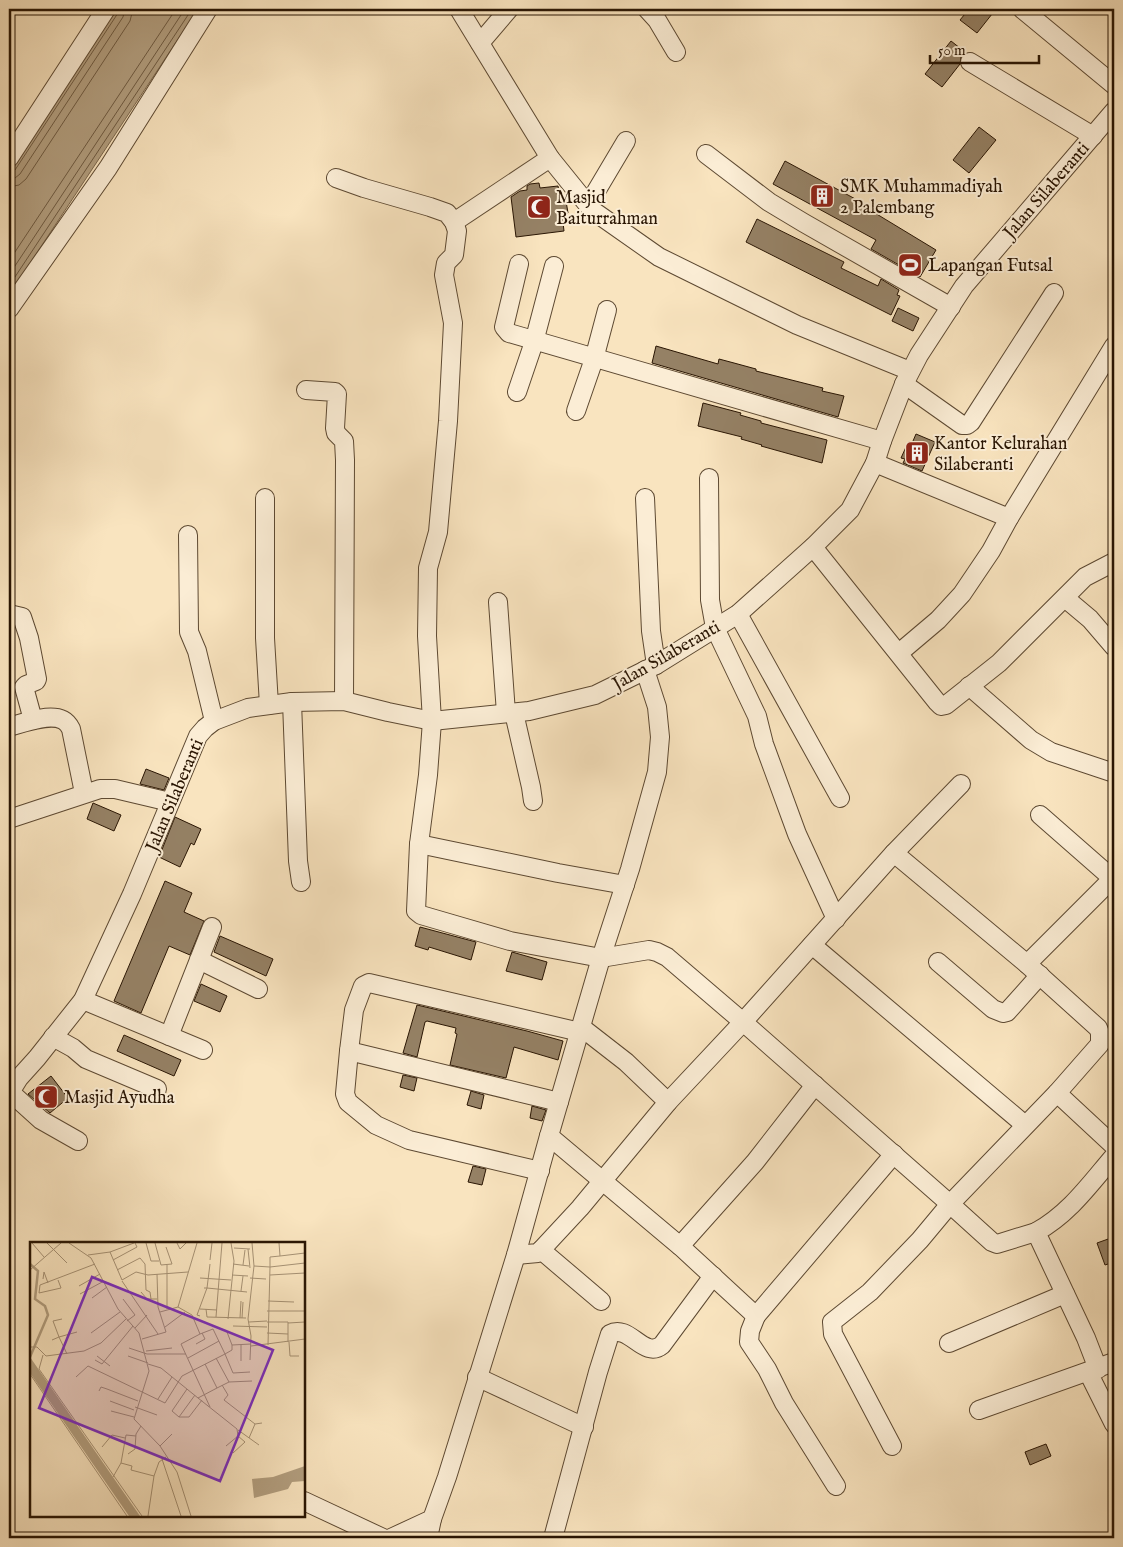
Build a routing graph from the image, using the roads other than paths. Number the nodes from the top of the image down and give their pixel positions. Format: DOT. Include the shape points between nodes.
graph roads {
  1 [pos="106,9"];
  2 [pos="208,9"];
  3 [pos="460,9"];
  4 [pos="509,9"];
  5 [pos="647,9"];
  6 [pos="1022,9"];
  7 [pos="480,43"];
  8 [pos="676,52"];
  9 [pos="970,62"];
  10 [pos="1114,85"];
  11 [pos="1114,111"];
  12 [pos="1093,136"];
  13 [pos="626,141"];
  14 [pos="706,154"];
  15 [pos="9,158"];
  16 [pos="550,158"];
  17 [pos="336,178"];
  18 [pos="588,205"];
  19 [pos="454,222"];
  20 [pos="518,264"];
  21 [pos="554,266"];
  22 [pos="1054,293"];
  23 [pos="950,307"];
  24 [pos="9,309"];
  25 [pos="607,310"];
  26 [pos="534,342"];
  27 [pos="1114,346"];
  28 [pos="594,359"];
  29 [pos="907,377"];
  30 [pos="306,390"];
  31 [pos="516,392"];
  32 [pos="576,411"];
  33 [pos="882,441"];
  34 [pos="875,463"];
  35 [pos="709,478"];
  36 [pos="265,498"];
  37 [pos="645,498"];
  38 [pos="1008,518"];
  39 [pos="188,535"];
  40 [pos="813,547"];
  41 [pos="1114,562"];
  42 [pos="1065,598"];
  43 [pos="498,602"];
  44 [pos="9,614"];
  45 [pos="738,614"];
  46 [pos="715,628"];
  47 [pos="1114,646"];
  48 [pos="899,653"];
  49 [pos="650,668"];
  50 [pos="969,686"];
  51 [pos="344,701"];
  52 [pos="292,702"];
  53 [pos="269,705"];
  54 [pos="510,713"];
  55 [pos="33,720"];
  56 [pos="214,721"];
  57 [pos="432,721"];
  58 [pos="9,727"];
  59 [pos="1114,773"];
  60 [pos="961,784"];
  61 [pos="84,793"];
  62 [pos="840,798"];
  63 [pos="533,801"];
  64 [pos="170,802"];
  65 [pos="1040,814"];
  66 [pos="9,819"];
  67 [pos="419,844"];
  68 [pos="894,853"];
  69 [pos="1114,878"];
  70 [pos="301,882"];
  71 [pos="625,885"];
  72 [pos="836,920"];
  73 [pos="212,927"];
  74 [pos="812,945"];
  75 [pos="601,958"];
  76 [pos="199,960"];
  77 [pos="938,962"];
  78 [pos="1033,970"];
  79 [pos="258,989"];
  80 [pos="83,1000"];
  81 [pos="744,1022"];
  82 [pos="580,1029"];
  83 [pos="169,1036"];
  84 [pos="53,1037"];
  85 [pos="203,1050"];
  86 [pos="348,1051"];
  87 [pos="12,1084"];
  88 [pos="815,1085"];
  89 [pos="157,1089"];
  90 [pos="1057,1093"];
  91 [pos="559,1102"];
  92 [pos="668,1102"];
  93 [pos="1025,1125"];
  94 [pos="549,1136"];
  95 [pos="78,1141"];
  96 [pos="1114,1146"];
  97 [pos="894,1154"];
  98 [pos="1114,1156"];
  99 [pos="540,1171"];
  100 [pos="603,1181"];
  101 [pos="950,1204"];
  102 [pos="1036,1232"];
  103 [pos="680,1246"];
  104 [pos="541,1250"];
  105 [pos="516,1255"];
  106 [pos="713,1276"];
  107 [pos="1065,1294"];
  108 [pos="601,1301"];
  109 [pos="756,1316"];
  110 [pos="948,1343"];
  111 [pos="1100,1368"];
  112 [pos="478,1377"];
  113 [pos="979,1410"];
  114 [pos="1114,1424"];
  115 [pos="584,1427"];
  116 [pos="892,1446"];
  117 [pos="836,1486"];
  118 [pos="305,1501"];
  119 [pos="432,1519"];
  120 [pos="383,1538"];
  121 [pos="391,1538"];
  122 [pos="428,1538"];
  123 [pos="553,1538"];
  1 -- 15 [label="street"];
  2 -- 24 [label="street" via="108,168"];
  3 -- 7 [label="street"];
  4 -- 7 [label="street"];
  5 -- 8 [label="street"];
  6 -- 10 [label="street"];
  7 -- 16 [label="street"];
  9 -- 12 [label="street"];
  11 -- 12 [label="street, Jalan Silaberanti"];
  12 -- 23 [label="street, Jalan Silaberanti" via="964,286"];
  13 -- 18 [label="street"];
  14 -- 23 [label="street" via="783,210"];
  16 -- 18 [label="street"];
  16 -- 19 [label="street"];
  17 -- 19 [label="street" via="447,213"];
  18 -- 29 [label="street" via="659,257"];
  19 -- 57 [label="street" via="457,231 454,255 446,263 444,275 453,323 448,421 438,532 428,568 426,636"];
  20 -- 26 [label="street" via="504,327 509,333"];
  21 -- 26 [label="street"];
  22 -- 29 [label="street" via="967,425 962,425"];
  23 -- 29 [label="street, Jalan Silaberanti"];
  25 -- 28 [label="street"];
  26 -- 28 [label="street"];
  26 -- 31 [label="street"];
  27 -- 38 [label="street"];
  28 -- 32 [label="street"];
  28 -- 33 [label="street"];
  29 -- 33 [label="street, Jalan Silaberanti"];
  30 -- 51 [label="street" via="337,394 335,428 344,441"];
  33 -- 34 [label="street, Jalan Silaberanti"];
  34 -- 38 [label="street"];
  34 -- 40 [label="street, Jalan Silaberanti" via="850,510"];
  35 -- 46 [label="street" via="710,600"];
  36 -- 53 [label="street" via="265,638"];
  37 -- 49 [label="street"];
  38 -- 48 [label="street" via="991,551 962,594 938,620"];
  39 -- 56 [label="street" via="189,632 197,651"];
  40 -- 45 [label="street, Jalan Silaberanti"];
  40 -- 48 [label="street"];
  41 -- 42 [label="street" via="1084,577"];
  42 -- 47 [label="street"];
  42 -- 50 [label="street" via="998,663"];
  43 -- 54 [label="street"];
  44 -- 55 [label="street" via="22,617 29,638 37,679 24,687"];
  45 -- 46 [label="street, Jalan Silaberanti"];
  45 -- 62 [label="street"];
  46 -- 49 [label="street, Jalan Silaberanti"];
  46 -- 72 [label="street" via="757,716 797,834"];
  48 -- 50 [label="street" via="941,706"];
  49 -- 54 [label="street, Jalan Silaberanti" via="595,695"];
  49 -- 71 [label="street" via="660,738 657,772"];
  50 -- 59 [label="street" via="1031,740 1051,752"];
  51 -- 52 [label="street, Jalan Silaberanti"];
  51 -- 57 [label="street, Jalan Silaberanti"];
  52 -- 53 [label="street, Jalan Silaberanti"];
  52 -- 70 [label="street"];
  53 -- 56 [label="street, Jalan Silaberanti" via="248,708"];
  54 -- 57 [label="street, Jalan Silaberanti"];
  54 -- 63 [label="street"];
  55 -- 58 [label="street"];
  55 -- 61 [label="street" via="56,718 66,721 71,729"];
  56 -- 64 [label="street, Jalan Silaberanti" via="198,736"];
  57 -- 67 [label="street"];
  60 -- 68 [label="street"];
  61 -- 64 [label="street" via="115,789"];
  61 -- 66 [label="street"];
  64 -- 80 [label="street, Jalan Silaberanti"];
  65 -- 69 [label="street"];
  67 -- 71 [label="street"];
  67 -- 75 [label="street" via="417,912 510,940"];
  68 -- 72 [label="street"];
  68 -- 78 [label="street"];
  69 -- 78 [label="street"];
  71 -- 75 [label="street"];
  72 -- 74 [label="street"];
  73 -- 76 [label="street"];
  74 -- 81 [label="street"];
  74 -- 93 [label="street"];
  75 -- 81 [label="street" via="638,951 657,952"];
  75 -- 82 [label="street"];
  76 -- 79 [label="street"];
  76 -- 83 [label="street"];
  77 -- 78 [label="street" via="999,1013 1007,1012"];
  78 -- 90 [label="street" via="1100,1033 1097,1049"];
  80 -- 83 [label="street"];
  80 -- 84 [label="street, Jalan Silaberanti"];
  81 -- 88 [label="street"];
  81 -- 92 [label="street"];
  82 -- 86 [label="street" via="369,983 363,986 354,1010"];
  82 -- 91 [label="street"];
  82 -- 92 [label="street" via="626,1062"];
  83 -- 85 [label="street"];
  84 -- 87 [label="street, Jalan Silaberanti"];
  84 -- 89 [label="street" via="86,1059"];
  86 -- 91 [label="street"];
  86 -- 99 [label="street" via="345,1094 348,1102 376,1125 410,1140"];
  87 -- 95 [label="street" via="41,1120"];
  88 -- 97 [label="street"];
  88 -- 103 [label="street" via="755,1162"];
  90 -- 93 [label="street"];
  90 -- 96 [label="street"];
  91 -- 94 [label="street"];
  92 -- 100 [label="street"];
  93 -- 101 [label="street"];
  94 -- 99 [label="street"];
  94 -- 100 [label="street"];
  97 -- 101 [label="street"];
  97 -- 109 [label="street"];
  98 -- 102 [label="street" via="1068,1210"];
  99 -- 105 [label="street"];
  100 -- 103 [label="street"];
  100 -- 104 [label="street"];
  101 -- 102 [label="street" via="997,1244"];
  101 -- 116 [label="street" via="870,1292 832,1322 833,1334"];
  102 -- 107 [label="street"];
  103 -- 106 [label="street"];
  104 -- 105 [label="street"];
  104 -- 108 [label="street"];
  105 -- 112 [label="street"];
  106 -- 109 [label="street"];
  106 -- 115 [label="street" via="657,1350 650,1350 621,1331 610,1334"];
  107 -- 110 [label="street"];
  107 -- 111 [label="street"];
  109 -- 117 [label="street" via="749,1342"];
  111 -- 113 [label="street"];
  111 -- 114 [label="street"];
  112 -- 115 [label="street"];
  112 -- 119 [label="street"];
  115 -- 123 [label="street"];
  118 -- 120 [label="street"];
  119 -- 121 [label="street"];
  119 -- 122 [label="street"];
}
